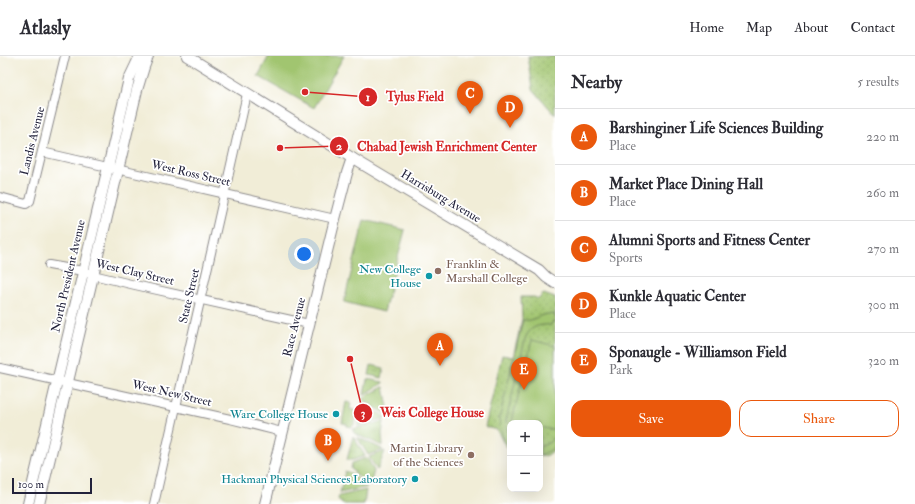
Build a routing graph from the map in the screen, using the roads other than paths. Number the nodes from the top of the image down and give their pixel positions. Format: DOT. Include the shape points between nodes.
graph roads {
  1 [pos="65,56"];
  2 [pos="135,56"];
  3 [pos="140,56"];
  4 [pos="148,56"];
  5 [pos="187,56"];
  6 [pos="198,60"];
  7 [pos="129,79"];
  8 [pos="247,94"];
  9 [pos="42,152"];
  10 [pos="352,158"];
  11 [pos="108,167"];
  12 [pos="118,169"];
  13 [pos="224,193"];
  14 [pos="0,197"];
  15 [pos="335,219"];
  16 [pos="49,265"];
  17 [pos="539,270"];
  18 [pos="83,271"];
  19 [pos="93,275"];
  20 [pos="555,276"];
  21 [pos="555,283"];
  22 [pos="200,299"];
  23 [pos="309,324"];
  24 [pos="0,368"];
  25 [pos="57,380"];
  26 [pos="68,382"];
  27 [pos="176,406"];
  28 [pos="282,432"];
  29 [pos="28,504"];
  30 [pos="39,504"];
  31 [pos="154,504"];
  32 [pos="265,504"];
  1 -- 9 [label="street, Landis Avenue"];
  2 -- 7 [label="main road"];
  3 -- 7 [label="main road, North President Avenue"];
  4 -- 12 [label="main road, North President Avenue" via="141,74"];
  5 -- 6 [label="main road, Harrisburg Avenue"];
  6 -- 8 [label="main road, Harrisburg Avenue"];
  7 -- 11 [label="main road, North President Avenue"];
  8 -- 10 [label="main road, Harrisburg Avenue"];
  8 -- 13 [label="street, State Street"];
  9 -- 11 [label="street, West Ross Street"];
  9 -- 14 [label="street, Landis Avenue" via="30,201 26,204"];
  10 -- 15 [label="main road, Race Avenue"];
  10 -- 17 [label="main road, Harrisburg Avenue"];
  11 -- 12 [label="street, West Ross Street"];
  11 -- 18 [label="main road, North President Avenue"];
  12 -- 13 [label="street, West Ross Street"];
  12 -- 19 [label="main road, North President Avenue"];
  13 -- 15 [label="street, West Ross Street"];
  13 -- 22 [label="street, State Street"];
  15 -- 23 [label="main road, Race Avenue"];
  16 -- 18 [label="street, West Clay Street"];
  17 -- 20 [label="main road, Harrisburg Avenue"];
  17 -- 21 [label="main road, Harrisburg Avenue"];
  18 -- 19 [label="street, West Clay Street"];
  18 -- 25 [label="main road, North President Avenue"];
  19 -- 22 [label="street, West Clay Street"];
  19 -- 26 [label="main road, North President Avenue"];
  22 -- 23 [label="street, West Clay Street"];
  22 -- 27 [label="street, State Street"];
  23 -- 28 [label="main road, Race Avenue"];
  24 -- 25 [label="street, West New Street"];
  25 -- 26 [label="street, West New Street"];
  25 -- 29 [label="main road, North President Avenue"];
  26 -- 27 [label="street, West New Street"];
  26 -- 30 [label="main road, North President Avenue"];
  27 -- 28 [label="street, West New Street"];
  27 -- 31 [label="street, State Street"];
  28 -- 32 [label="main road, Race Avenue"];
}
